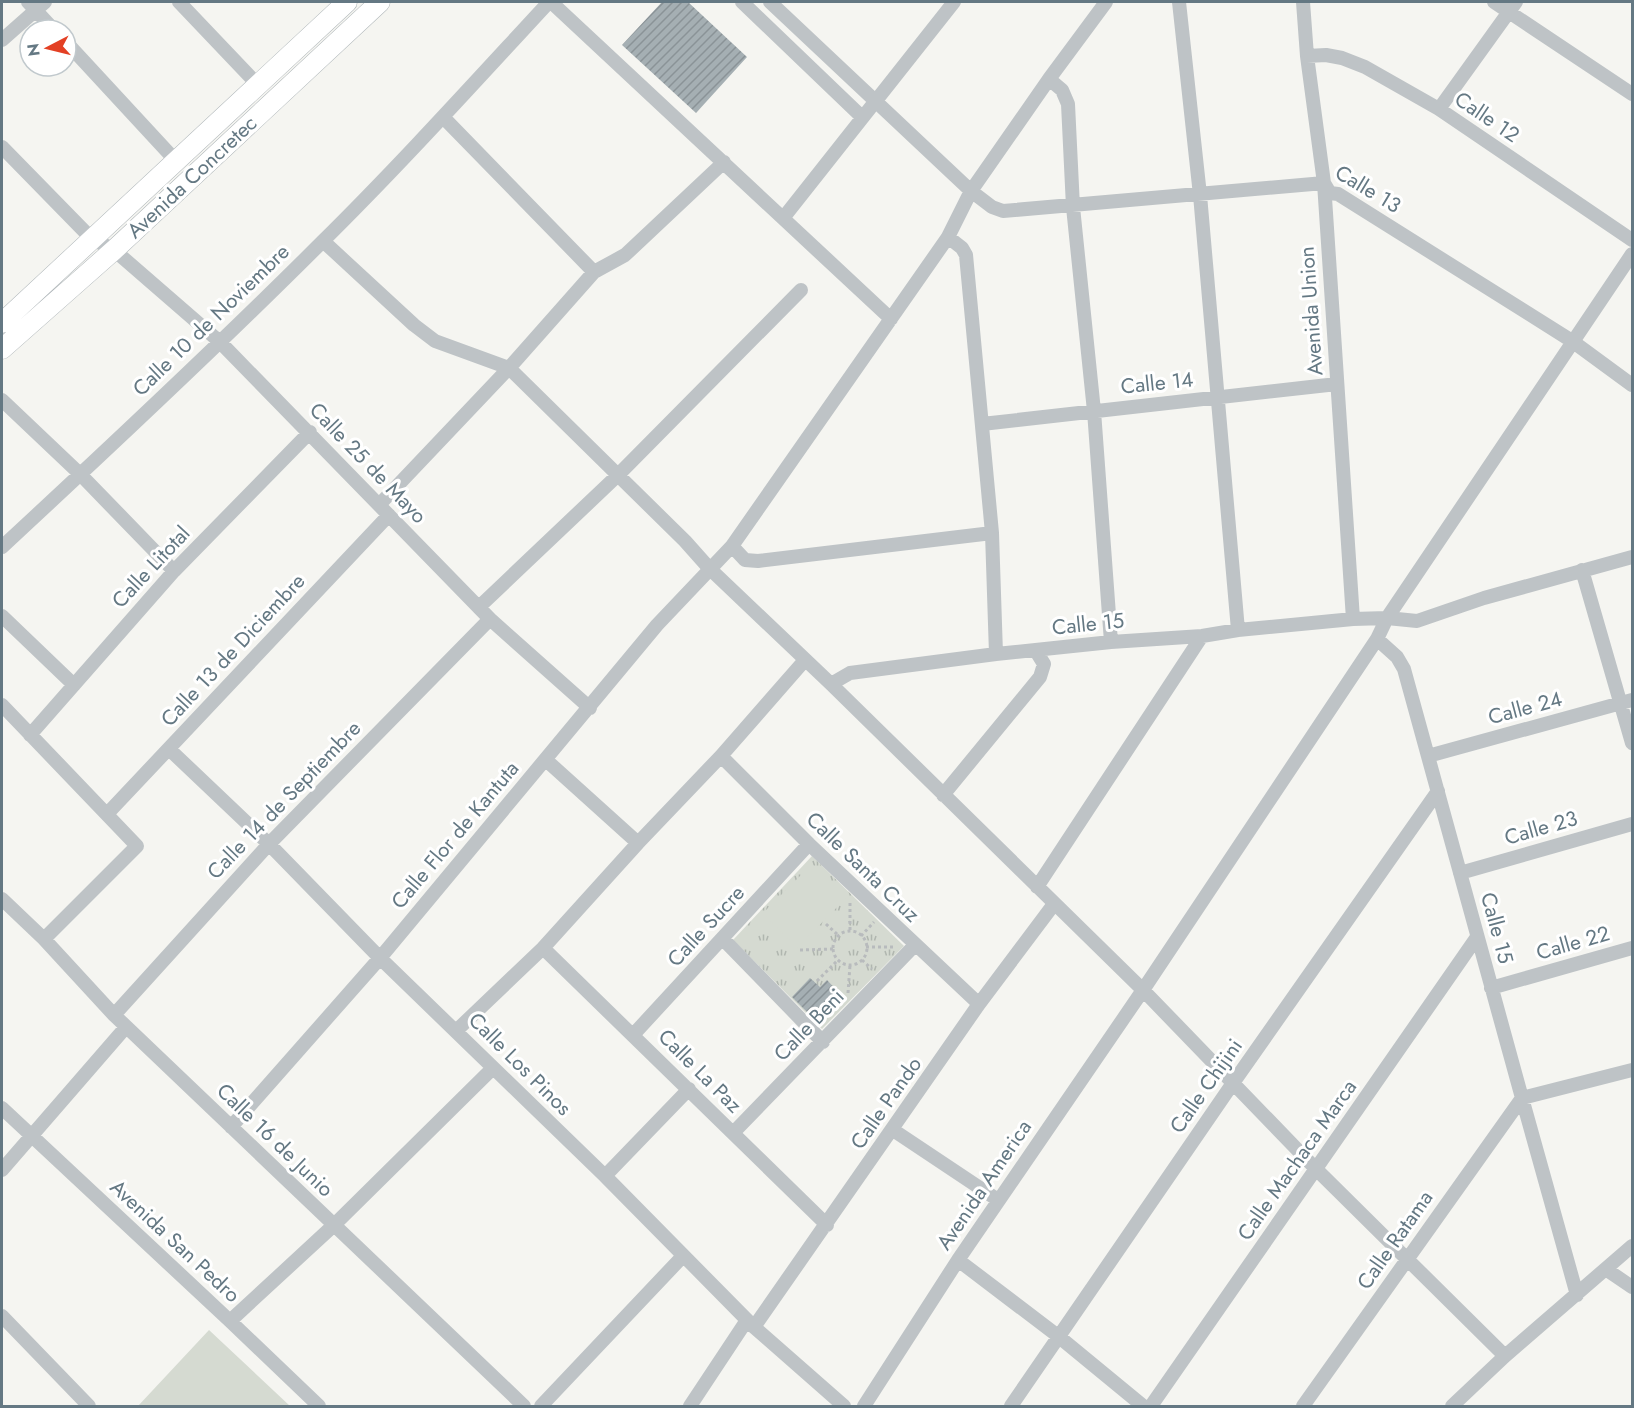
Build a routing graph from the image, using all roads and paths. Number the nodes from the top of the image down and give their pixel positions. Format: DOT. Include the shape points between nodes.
graph roads {
  1 [pos="179,2"];
  2 [pos="345,2"];
  3 [pos="380,2"];
  4 [pos="550,2"];
  5 [pos="742,2"];
  6 [pos="770,2"];
  7 [pos="954,2"];
  8 [pos="1179,2"];
  9 [pos="1303,2"];
  10 [pos="1494,2"];
  11 [pos="36,4"];
  12 [pos="1100,4"];
  13 [pos="1512,6"];
  14 [pos="46,18"];
  15 [pos="2,40"];
  16 [pos="78,55"];
  17 [pos="1307,56"];
  18 [pos="1049,79"];
  19 [pos="257,84"];
  20 [pos="1632,94"];
  21 [pos="874,100"];
  22 [pos="1439,109"];
  23 [pos="444,117"];
  24 [pos="861,117"];
  25 [pos="2,147"];
  26 [pos="176,160"];
  27 [pos="724,162"];
  28 [pos="1323,183"];
  29 [pos="971,191"];
  30 [pos="1200,195"];
  31 [pos="1072,207"];
  32 [pos="784,217"];
  33 [pos="948,237"];
  34 [pos="91,238"];
  35 [pos="1632,240"];
  36 [pos="323,241"];
  37 [pos="114,250"];
  38 [pos="1632,254"];
  39 [pos="594,272"];
  40 [pos="801,290"];
  41 [pos="891,319"];
  42 [pos="2,323"];
  43 [pos="1572,341"];
  44 [pos="220,342"];
  45 [pos="2,349"];
  46 [pos="509,368"];
  47 [pos="1337,384"];
  48 [pos="1632,385"];
  49 [pos="1217,398"];
  50 [pos="2,400"];
  51 [pos="1094,411"];
  52 [pos="981,424"];
  53 [pos="310,432"];
  54 [pos="80,474"];
  55 [pos="618,475"];
  56 [pos="384,509"];
  57 [pos="992,533"];
  58 [pos="732,546"];
  59 [pos="2,547"];
  60 [pos="1632,556"];
  61 [pos="709,568"];
  62 [pos="1582,570"];
  63 [pos="174,571"];
  64 [pos="479,607"];
  65 [pos="2,616"];
  66 [pos="1387,618"];
  67 [pos="490,619"];
  68 [pos="1353,619"];
  69 [pos="1238,630"];
  70 [pos="1202,636"];
  71 [pos="1377,639"];
  72 [pos="1111,642"];
  73 [pos="1036,651"];
  74 [pos="996,654"];
  75 [pos="805,660"];
  76 [pos="831,684"];
  77 [pos="74,685"];
  78 [pos="1627,702"];
  79 [pos="2,705"];
  80 [pos="590,708"];
  81 [pos="30,735"];
  82 [pos="1632,743"];
  83 [pos="169,749"];
  84 [pos="721,756"];
  85 [pos="1428,756"];
  86 [pos="546,760"];
  87 [pos="1438,791"];
  88 [pos="943,795"];
  89 [pos="106,814"];
  90 [pos="1632,824"];
  91 [pos="638,843"];
  92 [pos="269,844"];
  93 [pos="810,844"];
  94 [pos="1460,873"];
  95 [pos="1037,887"];
  96 [pos="850,898"];
  97 [pos="2,899"];
  98 [pos="1054,904"];
  99 [pos="874,922"];
  100 [pos="826,924"];
  101 [pos="850,932"];
  102 [pos="839,936"];
  103 [pos="861,936"];
  104 [pos="1477,937"];
  105 [pos="44,939"];
  106 [pos="723,939"];
  107 [pos="915,945"];
  108 [pos="866,947"];
  109 [pos="543,948"];
  110 [pos="1632,948"];
  111 [pos="833,949"];
  112 [pos="800,950"];
  113 [pos="380,958"];
  114 [pos="838,960"];
  115 [pos="862,960"];
  116 [pos="850,965"];
  117 [pos="874,972"];
  118 [pos="817,981"];
  119 [pos="1491,988"];
  120 [pos="1143,990"];
  121 [pos="848,998"];
  122 [pos="979,1004"];
  123 [pos="114,1015"];
  124 [pos="126,1027"];
  125 [pos="456,1030"];
  126 [pos="633,1035"];
  127 [pos="823,1042"];
  128 [pos="493,1068"];
  129 [pos="1632,1070"];
  130 [pos="1233,1083"];
  131 [pos="689,1089"];
  132 [pos="1522,1098"];
  133 [pos="2,1108"];
  134 [pos="231,1127"];
  135 [pos="893,1130"];
  136 [pos="733,1133"];
  137 [pos="31,1137"];
  138 [pos="1316,1168"];
  139 [pos="2,1170"];
  140 [pos="605,1176"];
  141 [pos="998,1200"];
  142 [pos="334,1225"];
  143 [pos="827,1225"];
  144 [pos="1632,1246"];
  145 [pos="683,1256"];
  146 [pos="1408,1259"];
  147 [pos="958,1260"];
  148 [pos="1607,1270"];
  149 [pos="1632,1287"];
  150 [pos="1577,1295"];
  151 [pos="2,1316"];
  152 [pos="230,1321"];
  153 [pos="751,1324"];
  154 [pos="1058,1336"];
  155 [pos="1505,1356"];
  156 [pos="89,1407"];
  157 [pos="319,1407"];
  158 [pos="524,1407"];
  159 [pos="541,1407"];
  160 [pos="690,1407"];
  161 [pos="844,1407"];
  162 [pos="864,1407"];
  163 [pos="1011,1407"];
  164 [pos="1143,1407"];
  165 [pos="1151,1407"];
  166 [pos="1303,1407"];
  167 [pos="1452,1407"];
  1 -- 19 [label="street"];
  2 -- 19 [label="street, Avenida Concretec"];
  3 -- 37 [label="street, Avenida Concretec"];
  4 -- 23 [label="street, Calle 10 de Noviembre"];
  4 -- 27 [label="street"];
  5 -- 24 [label="street"];
  6 -- 21 [label="street, Calle 13"];
  7 -- 21 [label="street"];
  8 -- 30 [label="street"];
  9 -- 17 [label="street, Avenida Union"];
  10 -- 13 [label="street"];
  11 -- 14 [label="street"];
  11 -- 15 [label="street"];
  12 -- 18 [label="street, Calle Flor de Kantuta"];
  13 -- 20 [label="street"];
  13 -- 22 [label="street"];
  16 -- 26 [label="street"];
  17 -- 22 [label="street, Calle 12" via="1342,58 1365,67"];
  17 -- 28 [label="street, Avenida Union"];
  18 -- 29 [label="street, Calle Flor de Kantuta"];
  18 -- 31 [label="street" via="1062,90 1068,104"];
  19 -- 26 [label="street, Avenida Concretec"];
  21 -- 24 [label="street"];
  21 -- 29 [label="street, Calle 13"];
  22 -- 35 [label="street, Calle 12"];
  23 -- 36 [label="street, Calle 10 de Noviembre"];
  23 -- 39 [label="street"];
  24 -- 32 [label="street"];
  25 -- 34 [label="street, Calle 25 de Mayo"];
  26 -- 34 [label="street, Avenida Concretec"];
  27 -- 32 [label="street"];
  27 -- 39 [label="street, Calle 13 de Diciembre" via="625,255"];
  28 -- 30 [label="street, Calle 13"];
  28 -- 43 [label="street, Calle 13" via="1330,193"];
  28 -- 47 [label="street, Avenida Union"];
  29 -- 31 [label="street, Calle 13" via="1003,212"];
  29 -- 33 [label="street, Calle Flor de Kantuta"];
  30 -- 31 [label="street, Calle 13"];
  30 -- 49 [label="street"];
  31 -- 51 [label="street"];
  32 -- 41 [label="street"];
  33 -- 41 [label="street, Calle Flor de Kantuta"];
  33 -- 52 [label="street" via="966,255"];
  34 -- 37 [label="street, Calle 25 de Mayo"];
  34 -- 42 [label="street, Avenida Concretec"];
  36 -- 44 [label="street, Calle 10 de Noviembre"];
  36 -- 46 [label="street" via="435,341"];
  37 -- 44 [label="street, Calle 25 de Mayo"];
  37 -- 45 [label="street, Avenida Concretec"];
  38 -- 43 [label="street, Avenida America"];
  39 -- 46 [label="street, Calle 13 de Diciembre"];
  40 -- 55 [label="street"];
  41 -- 58 [label="street, Calle Flor de Kantuta"];
  43 -- 48 [label="street, Calle 13"];
  43 -- 66 [label="street, Avenida America"];
  44 -- 53 [label="street, Calle 25 de Mayo"];
  44 -- 54 [label="street, Calle 10 de Noviembre"];
  46 -- 55 [label="street"];
  46 -- 56 [label="street, Calle 13 de Diciembre"];
  47 -- 49 [label="street, Calle 14"];
  47 -- 68 [label="street, Avenida Union"];
  49 -- 51 [label="street, Calle 14"];
  49 -- 69 [label="street"];
  50 -- 54 [label="street"];
  51 -- 52 [label="street, Calle 14"];
  51 -- 72 [label="street"];
  52 -- 57 [label="street"];
  53 -- 56 [label="street, Calle 25 de Mayo"];
  53 -- 63 [label="street, Calle Litotal"];
  54 -- 59 [label="street, Calle 10 de Noviembre"];
  54 -- 63 [label="street"];
  55 -- 61 [label="street"];
  55 -- 64 [label="street"];
  56 -- 64 [label="street, Calle 25 de Mayo"];
  56 -- 83 [label="street, Calle 13 de Diciembre"];
  57 -- 58 [label="street" via="758,561 745,560"];
  57 -- 74 [label="street"];
  58 -- 61 [label="street, Calle Flor de Kantuta"];
  60 -- 62 [label="street"];
  61 -- 75 [label="street"];
  61 -- 80 [label="street, Calle Flor de Kantuta"];
  62 -- 66 [label="street" via="1417,621"];
  62 -- 78 [label="street"];
  63 -- 77 [label="street, Calle Litotal"];
  64 -- 67 [label="street, Calle 25 de Mayo"];
  65 -- 77 [label="street"];
  66 -- 68 [label="street, Calle 15"];
  66 -- 71 [label="street, Avenida America"];
  67 -- 80 [label="street, Calle 25 de Mayo"];
  67 -- 92 [label="street, Calle 14 de Septiembre"];
  68 -- 69 [label="street, Calle 15"];
  69 -- 70 [label="street, Calle 15"];
  70 -- 72 [label="street, Calle 15"];
  70 -- 95 [label="street"];
  71 -- 85 [label="street, Calle 15" via="1404,669"];
  71 -- 120 [label="street, Avenida America"];
  72 -- 73 [label="street, Calle 15"];
  73 -- 74 [label="street, Calle 15"];
  73 -- 88 [label="street" via="1044,664 1040,677"];
  74 -- 76 [label="street, Calle 15" via="850,673"];
  75 -- 76 [label="street"];
  75 -- 84 [label="street"];
  76 -- 88 [label="street"];
  77 -- 81 [label="street, Calle Litotal"];
  78 -- 82 [label="street"];
  78 -- 85 [label="street, Calle 24"];
  79 -- 81 [label="street"];
  80 -- 86 [label="street, Calle Flor de Kantuta"];
  81 -- 89 [label="street"];
  83 -- 89 [label="street, Calle 13 de Diciembre"];
  83 -- 92 [label="street, Calle Los Pinos"];
  84 -- 91 [label="street"];
  84 -- 93 [label="street, Calle Santa Cruz"];
  85 -- 87 [label="street, Calle 15"];
  86 -- 91 [label="street"];
  86 -- 113 [label="street, Calle Flor de Kantuta"];
  87 -- 94 [label="street, Calle 15"];
  87 -- 130 [label="street, Calle Chijini"];
  88 -- 95 [label="street"];
  89 -- 105 [label="street" via="137,846"];
  90 -- 94 [label="street, Calle 23"];
  91 -- 109 [label="street"];
  92 -- 113 [label="street, Calle Los Pinos"];
  92 -- 123 [label="street, Calle 14 de Septiembre"];
  93 -- 106 [label="street, Calle Sucre"];
  93 -- 107 [label="street, Calle Santa Cruz"];
  94 -- 104 [label="street, Calle 15"];
  95 -- 98 [label="street"];
  96 -- 101 [label="path"];
  97 -- 105 [label="street, Calle 16 de Junio"];
  98 -- 120 [label="street"];
  98 -- 122 [label="street, Calle Pando"];
  99 -- 103 [label="path"];
  100 -- 102 [label="path"];
  101 -- 102 [label="path"];
  101 -- 103 [label="path"];
  102 -- 111 [label="path"];
  103 -- 108 [label="path"];
  104 -- 119 [label="street, Calle 15"];
  104 -- 138 [label="street, Calle Machaca Marca"];
  105 -- 123 [label="street, Calle 16 de Junio"];
  106 -- 126 [label="street, Calle Sucre"];
  106 -- 127 [label="street"];
  107 -- 108 [label="path"];
  107 -- 122 [label="street, Calle Santa Cruz"];
  107 -- 127 [label="street, Calle Beni"];
  108 -- 115 [label="path"];
  109 -- 125 [label="street"];
  109 -- 126 [label="street, Calle La Paz"];
  110 -- 119 [label="street, Calle 22"];
  111 -- 112 [label="path"];
  111 -- 114 [label="path"];
  113 -- 125 [label="street, Calle Los Pinos"];
  113 -- 134 [label="street, Calle Flor de Kantuta"];
  114 -- 116 [label="path"];
  114 -- 118 [label="path"];
  115 -- 116 [label="path"];
  115 -- 117 [label="path"];
  116 -- 121 [label="path"];
  119 -- 132 [label="street, Calle 15"];
  120 -- 130 [label="street"];
  120 -- 141 [label="street, Avenida America"];
  122 -- 135 [label="street, Calle Pando"];
  123 -- 124 [label="street, Calle 16 de Junio"];
  124 -- 134 [label="street, Calle 16 de Junio"];
  124 -- 137 [label="street"];
  125 -- 128 [label="street, Calle Los Pinos"];
  126 -- 131 [label="street, Calle La Paz"];
  127 -- 136 [label="street, Calle Beni"];
  128 -- 140 [label="street, Calle Los Pinos"];
  128 -- 142 [label="street"];
  129 -- 132 [label="street"];
  130 -- 138 [label="street"];
  130 -- 154 [label="street, Calle Chijini"];
  131 -- 136 [label="street, Calle La Paz"];
  131 -- 140 [label="street"];
  132 -- 146 [label="street, Calle Ratama"];
  132 -- 150 [label="street, Calle 15"];
  133 -- 137 [label="street, Avenida San Pedro"];
  134 -- 142 [label="street, Calle 16 de Junio"];
  135 -- 141 [label="street"];
  135 -- 143 [label="street, Calle Pando"];
  136 -- 143 [label="street, Calle La Paz"];
  137 -- 139 [label="street"];
  137 -- 152 [label="street, Avenida San Pedro"];
  138 -- 146 [label="street"];
  138 -- 165 [label="street, Calle Machaca Marca"];
  140 -- 145 [label="street, Calle Los Pinos"];
  141 -- 147 [label="street, Avenida America"];
  142 -- 152 [label="street"];
  142 -- 158 [label="street, Calle 16 de Junio"];
  143 -- 153 [label="street, Calle Pando"];
  144 -- 148 [label="street"];
  145 -- 153 [label="street, Calle Los Pinos"];
  145 -- 159 [label="street"];
  146 -- 155 [label="street"];
  146 -- 166 [label="street, Calle Ratama"];
  147 -- 154 [label="street"];
  147 -- 162 [label="street, Avenida America"];
  148 -- 149 [label="street"];
  148 -- 150 [label="street"];
  150 -- 155 [label="street"];
  151 -- 156 [label="street"];
  152 -- 157 [label="street, Avenida San Pedro"];
  153 -- 160 [label="street, Calle Pando"];
  153 -- 161 [label="street, Calle Los Pinos"];
  154 -- 163 [label="street, Calle Chijini"];
  154 -- 164 [label="street"];
  155 -- 167 [label="street"];
}
